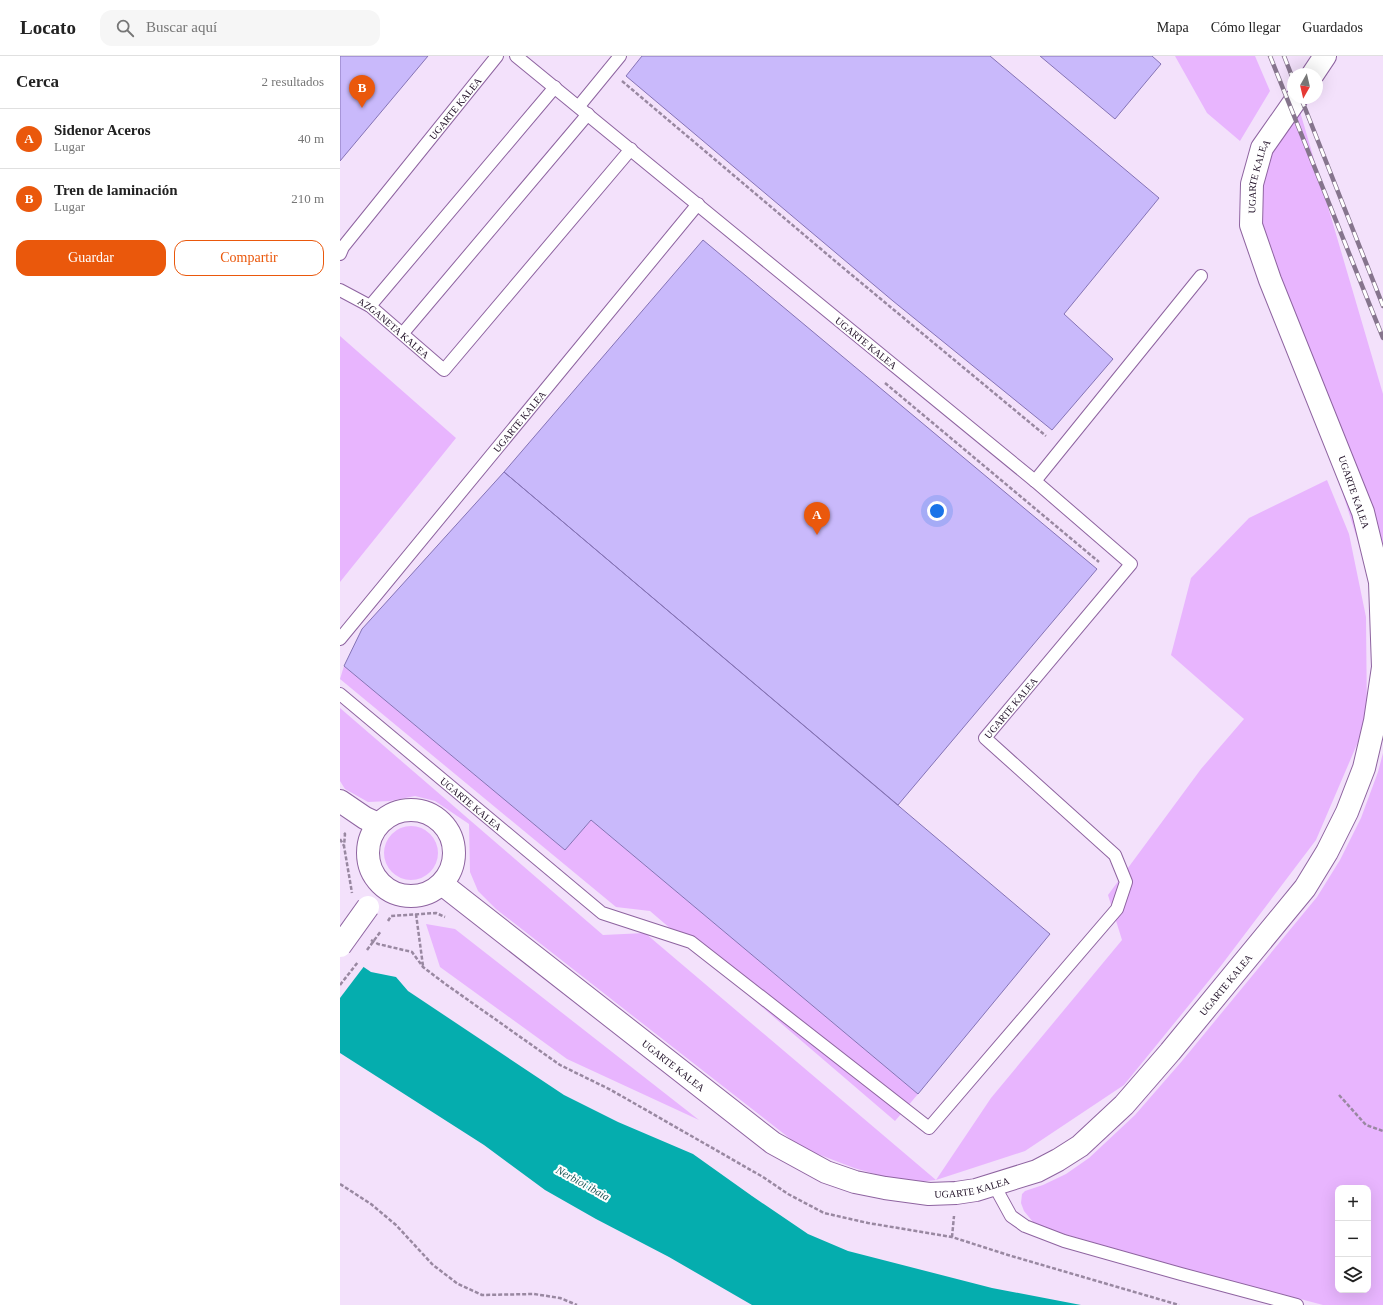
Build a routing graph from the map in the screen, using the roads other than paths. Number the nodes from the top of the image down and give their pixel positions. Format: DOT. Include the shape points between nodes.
graph roads {
  1 [pos="497,56"];
  2 [pos="516,56"];
  3 [pos="620,56"];
  4 [pos="1325,56"];
  5 [pos="1317,68"];
  6 [pos="555,87"];
  7 [pos="1293,104"];
  8 [pos="583,110"];
  9 [pos="631,149"];
  10 [pos="698,204"];
  11 [pos="340,254"];
  12 [pos="1201,276"];
  13 [pos="340,290"];
  14 [pos="370,306"];
  15 [pos="403,333"];
  16 [pos="1034,481"];
  17 [pos="340,639"];
  18 [pos="340,694"];
  19 [pos="340,801"];
  20 [pos="378,824"];
  21 [pos="442,884"];
  22 [pos="384,887"];
  23 [pos="340,946"];
  24 [pos="994,1185"];
  25 [pos="1297,1305"];
  1 -- 11 [label="lane, UGARTE KALEA"];
  2 -- 6 [label="lane, UGARTE KALEA"];
  3 -- 8 [label="lane"];
  4 -- 5 [label="street"];
  6 -- 8 [label="lane, UGARTE KALEA"];
  6 -- 14 [label="lane"];
  7 -- 24 [label="street, UGARTE KALEA" via="1262,148 1252,184 1251,226 1363,512 1380,582 1383,667 1375,721 1364,768 1347,812 1305,888 1124,1105 1080,1146 1058,1160 1037,1171"];
  8 -- 9 [label="lane, UGARTE KALEA"];
  8 -- 15 [label="lane"];
  9 -- 10 [label="lane, UGARTE KALEA"];
  9 -- 15 [label="lane, AZGANETA KALEA" via="444,370"];
  10 -- 16 [label="lane, UGARTE KALEA"];
  10 -- 17 [label="lane, UGARTE KALEA"];
  12 -- 16 [label="lane"];
  13 -- 14 [label="lane, AZGANETA KALEA"];
  14 -- 15 [label="lane, AZGANETA KALEA"];
  16 -- 18 [label="lane, UGARTE KALEA" via="1131,564 985,738 1115,855 1126,882 1117,909 929,1128 692,942 602,912"];
  19 -- 20 [label="street"];
  20 -- 21 [label="street" via="394,813 404,810 424,812 441,822 452,838 454,848 452,868"];
  20 -- 22 [label="street" via="368,845 368,857 370,868"];
  21 -- 22 [label="street" via="433,891 413,897 393,893"];
  21 -- 24 [label="street, UGARTE KALEA" via="773,1143 826,1172 855,1182 929,1194 969,1191"];
  22 -- 23 [label="street, bridge" via="360,902"];
  24 -- 25 [label="lane" via="1011,1216 1025,1226 1064,1241"];
}
